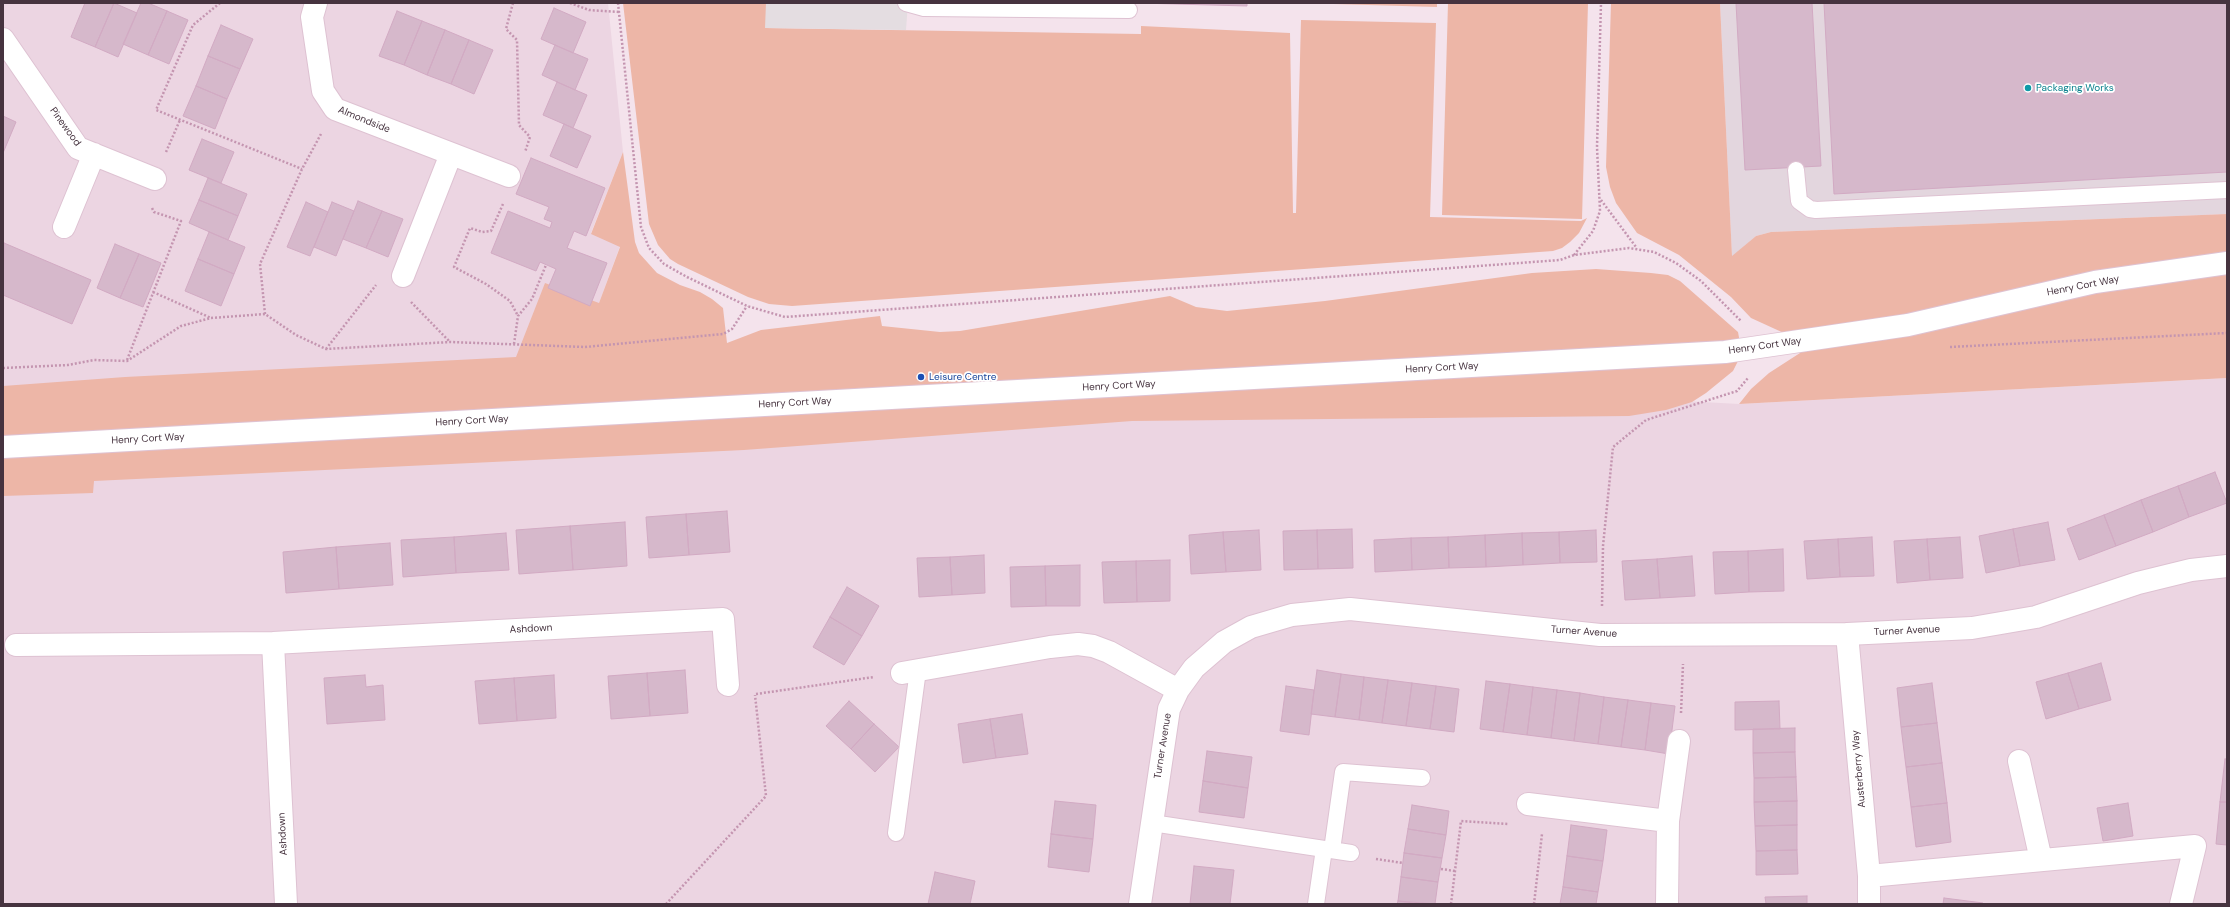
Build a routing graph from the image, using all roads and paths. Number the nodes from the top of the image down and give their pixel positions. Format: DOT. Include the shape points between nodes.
graph roads {
  1 [pos="220,3"];
  2 [pos="316,3"];
  3 [pos="513,3"];
  4 [pos="570,3"];
  5 [pos="618,3"];
  6 [pos="906,3"];
  7 [pos="1601,3"];
  8 [pos="1129,10"];
  9 [pos="619,12"];
  10 [pos="4,43"];
  11 [pos="335,109"];
  12 [pos="180,120"];
  13 [pos="94,154"];
  14 [pos="451,154"];
  15 [pos="302,168"];
  16 [pos="1796,170"];
  17 [pos="509,176"];
  18 [pos="155,179"];
  19 [pos="2227,190"];
  20 [pos="1601,200"];
  21 [pos="64,227"];
  22 [pos="1636,248"];
  23 [pos="1574,255"];
  24 [pos="2227,263"];
  25 [pos="546,265"];
  26 [pos="403,276"];
  27 [pos="1695,276"];
  28 [pos="154,292"];
  29 [pos="748,306"];
  30 [pos="265,314"];
  31 [pos="518,316"];
  32 [pos="211,318"];
  33 [pos="2227,333"];
  34 [pos="450,342"];
  35 [pos="514,344"];
  36 [pos="1944,347"];
  37 [pos="326,349"];
  38 [pos="126,361"];
  39 [pos="3,368"];
  40 [pos="1751,375"];
  41 [pos="3,447"];
  42 [pos="2227,566"];
  43 [pos="1600,634"];
  44 [pos="1847,634"];
  45 [pos="1685,636"];
  46 [pos="273,644"];
  47 [pos="16,645"];
  48 [pos="910,672"];
  49 [pos="728,685"];
  50 [pos="1178,690"];
  51 [pos="755,694"];
  52 [pos="1679,741"];
  53 [pos="2019,761"];
  54 [pos="1422,778"];
  55 [pos="1528,804"];
  56 [pos="1668,821"];
  57 [pos="1152,823"];
  58 [pos="1513,825"];
  59 [pos="1542,827"];
  60 [pos="896,833"];
  61 [pos="1328,849"];
  62 [pos="1351,853"];
  63 [pos="2041,860"];
  64 [pos="1441,869"];
  65 [pos="1455,871"];
  66 [pos="1869,876"];
  67 [pos="286,904"];
  68 [pos="666,904"];
  69 [pos="1140,904"];
  70 [pos="1316,904"];
  71 [pos="1451,904"];
  72 [pos="1534,904"];
  73 [pos="1667,904"];
  74 [pos="1869,904"];
  75 [pos="2181,904"];
  1 -- 12 [label="path" via="193,25 156,110"];
  2 -- 11 [label="street, Almondside" via="312,17 323,92"];
  3 -- 17 [label="path" via="506,29 517,40 519,125 530,137 518,170"];
  4 -- 9 [label="path" via="589,10"];
  5 -- 9 [label="path"];
  6 -- 8 [label="lane" via="924,8"];
  7 -- 20 [label="path" via="1598,147"];
  9 -- 29 [label="path" via="644,238 649,248 664,264"];
  10 -- 13 [label="street, Pinewood" via="78,148"];
  11 -- 14 [label="street, Almondside"];
  11 -- 15 [label="path"];
  12 -- 15 [label="path"];
  12 -- 18 [label="path"];
  13 -- 18 [label="street, Pinewood"];
  13 -- 21 [label="street"];
  14 -- 17 [label="street, Almondside"];
  14 -- 26 [label="street"];
  15 -- 30 [label="path" via="260,264"];
  16 -- 19 [label="lane" via="1799,201 1816,210"];
  17 -- 31 [label="path" via="508,193 491,231 482,232 470,228 454,267 486,284 510,301"];
  18 -- 28 [label="path" via="149,200 154,212 181,221"];
  20 -- 22 [label="path"];
  20 -- 23 [label="path" via="1593,231"];
  22 -- 23 [label="path"];
  22 -- 27 [label="path" via="1663,256"];
  23 -- 29 [label="path" via="1560,260 785,317"];
  24 -- 41 [label="street, Henry Cort Way" via="2095,282 1908,325 1725,352"];
  25 -- 31 [label="path" via="532,299"];
  26 -- 34 [label="path" via="408,299"];
  26 -- 37 [label="path" via="376,284"];
  28 -- 32 [label="path"];
  28 -- 38 [label="path"];
  29 -- 35 [label="path" via="732,329 714,336 585,347"];
  30 -- 32 [label="path"];
  30 -- 37 [label="path" via="296,335"];
  31 -- 35 [label="path"];
  32 -- 38 [label="path" via="181,326"];
  33 -- 36 [label="path"];
  34 -- 35 [label="path"];
  34 -- 37 [label="path"];
  38 -- 39 [label="path" via="94,360 68,365"];
  40 -- 43 [label="path" via="1737,391 1646,420 1613,447 1603,546"];
  42 -- 44 [label="street, Turner Avenue" via="2191,570 2138,583 2036,617 1972,628"];
  43 -- 45 [label="street, Turner Avenue"];
  43 -- 50 [label="street, Turner Avenue" via="1350,609 1292,616 1251,627 1224,642 1194,668"];
  44 -- 45 [label="street, Turner Avenue"];
  44 -- 66 [label="street, Austerberry Way"];
  45 -- 52 [label="path"];
  46 -- 47 [label="street, Ashdown"];
  46 -- 49 [label="street, Ashdown" via="723,618"];
  46 -- 67 [label="street, Ashdown"];
  48 -- 50 [label="street" via="1078,644 1110,652"];
  48 -- 51 [label="path"];
  48 -- 60 [label="lane"];
  49 -- 51 [label="path" via="754,682"];
  50 -- 57 [label="street, Turner Avenue" via="1169,709 1163,739"];
  51 -- 68 [label="path" via="766,796"];
  52 -- 56 [label="street"];
  53 -- 63 [label="street"];
  54 -- 61 [label="lane" via="1343,772"];
  55 -- 56 [label="street"];
  56 -- 73 [label="street"];
  57 -- 61 [label="lane"];
  57 -- 69 [label="street, Turner Avenue"];
  58 -- 65 [label="path" via="1461,821"];
  59 -- 72 [label="path"];
  61 -- 62 [label="lane"];
  61 -- 70 [label="lane"];
  63 -- 66 [label="street"];
  63 -- 75 [label="street" via="2195,846"];
  64 -- 65 [label="path"];
  65 -- 71 [label="path"];
  66 -- 74 [label="street, Austerberry Way"];
}
